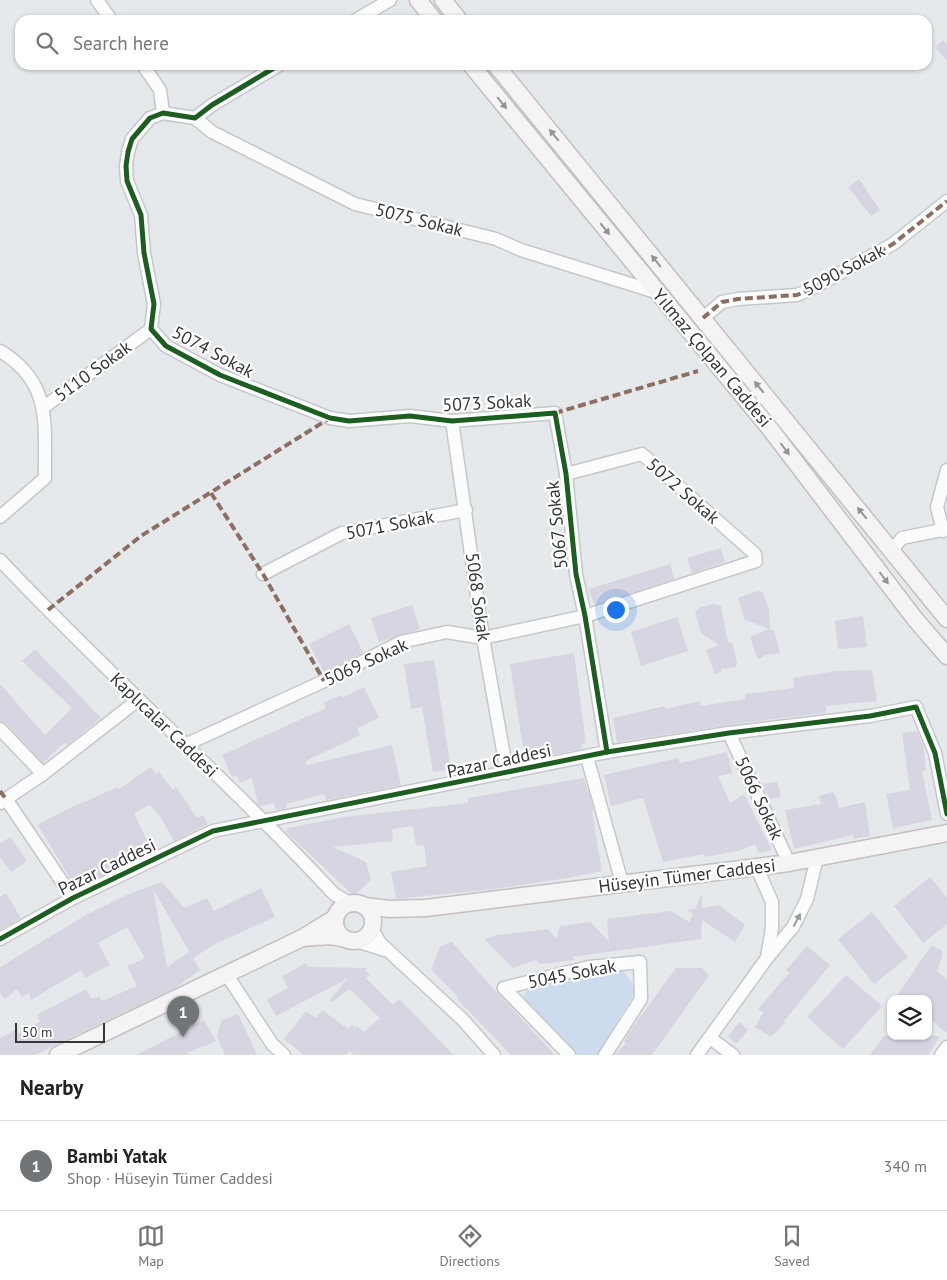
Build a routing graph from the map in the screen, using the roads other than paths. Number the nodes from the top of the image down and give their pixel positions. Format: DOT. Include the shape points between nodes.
graph roads {
  1 [pos="97,0"];
  2 [pos="390,0"];
  3 [pos="418,0"];
  4 [pos="443,0"];
  5 [pos="108,15"];
  6 [pos="364,15"];
  7 [pos="430,15"];
  8 [pos="455,15"];
  9 [pos="147,70"];
  10 [pos="270,70"];
  11 [pos="475,70"];
  12 [pos="500,70"];
  13 [pos="163,113"];
  14 [pos="195,118"];
  15 [pos="947,201"];
  16 [pos="656,292"];
  17 [pos="703,318"];
  18 [pos="151,329"];
  19 [pos="0,351"];
  20 [pos="44,407"];
  21 [pos="555,413"];
  22 [pos="330,418"];
  23 [pos="452,421"];
  24 [pos="947,470"];
  25 [pos="566,474"];
  26 [pos="466,510"];
  27 [pos="0,517"];
  28 [pos="945,530"];
  29 [pos="892,550"];
  30 [pos="0,560"];
  31 [pos="756,562"];
  32 [pos="263,574"];
  33 [pos="586,616"];
  34 [pos="947,620"];
  35 [pos="483,638"];
  36 [pos="947,656"];
  37 [pos="138,700"];
  38 [pos="0,729"];
  39 [pos="729,733"];
  40 [pos="187,744"];
  41 [pos="607,752"];
  42 [pos="587,757"];
  43 [pos="508,773"];
  44 [pos="43,774"];
  45 [pos="3,801"];
  46 [pos="947,814"];
  47 [pos="262,820"];
  48 [pos="947,833"];
  49 [pos="817,858"];
  50 [pos="789,863"];
  51 [pos="757,868"];
  52 [pos="622,883"];
  53 [pos="329,889"];
  54 [pos="73,898"];
  55 [pos="357,904"];
  56 [pos="426,908"];
  57 [pos="335,916"];
  58 [pos="372,929"];
  59 [pos="302,938"];
  60 [pos="0,939"];
  61 [pos="349,939"];
  62 [pos="390,951"];
  63 [pos="767,958"];
  64 [pos="227,975"];
  65 [pos="710,1038"];
  66 [pos="947,1047"];
  67 [pos="58,1055"];
  68 [pos="284,1055"];
  69 [pos="494,1055"];
  70 [pos="569,1055"];
  71 [pos="605,1055"];
  72 [pos="697,1055"];
  73 [pos="733,1055"];
  74 [pos="941,1055"];
  1 -- 5 [label="street"];
  2 -- 6 [label="street"];
  3 -- 7 [label="main road"];
  4 -- 8 [label="main road"];
  9 -- 13 [label="street" via="160,90"];
  10 -- 14 [label="street" via="212,104"];
  11 -- 16 [label="main road, Yılmaz Çolpan Caddesi, one-way"];
  17 -- 12 [label="main road, Yılmaz Çolpan Caddesi, one-way"];
  13 -- 14 [label="street"];
  13 -- 18 [label="street, 5074 Sokak" via="150,118 132,139 126,166 128,182 141,215 154,304"];
  14 -- 16 [label="street, 5075 Sokak" via="212,132 355,204 496,239 521,250"];
  15 -- 17 [label="street, 5090 Sokak" via="893,244 813,288 797,295 722,302"];
  16 -- 36 [label="main road, Yılmaz Çolpan Caddesi, one-way" via="771,430 915,619"];
  29 -- 17 [label="main road, Yılmaz Çolpan Caddesi, one-way"];
  18 -- 20 [label="street, 5110 Sokak"];
  18 -- 22 [label="street, 5074 Sokak" via="166,346 220,375"];
  19 -- 20 [label="street" via="34,383"];
  20 -- 27 [label="street, 5110 Sokak" via="45,478"];
  21 -- 23 [label="street, 5073 Sokak"];
  21 -- 25 [label="street, 5067 Sokak"];
  22 -- 23 [label="street, 5073 Sokak" via="349,421 410,416"];
  23 -- 26 [label="street, 5068 Sokak"];
  24 -- 28 [label="street" via="937,507"];
  25 -- 31 [label="street, 5072 Sokak" via="642,454 755,554"];
  25 -- 33 [label="street, 5067 Sokak" via="576,574"];
  26 -- 32 [label="street, 5071 Sokak" via="342,533"];
  26 -- 35 [label="street, 5068 Sokak"];
  28 -- 29 [label="street" via="902,538"];
  29 -- 34 [label="main road, Yılmaz Çolpan Caddesi"];
  30 -- 37 [label="street, Kaplıcalar Caddesi"];
  31 -- 33 [label="street, 5069 Sokak"];
  33 -- 35 [label="street, 5069 Sokak"];
  33 -- 41 [label="street, 5067 Sokak"];
  35 -- 40 [label="street, 5069 Sokak" via="447,632 401,642"];
  35 -- 43 [label="street, 5068 Sokak"];
  37 -- 40 [label="street, Kaplıcalar Caddesi"];
  37 -- 44 [label="street"];
  38 -- 44 [label="street"];
  39 -- 41 [label="street, Pazar Caddesi"];
  39 -- 46 [label="street, Pazar Caddesi" via="870,716 916,707 935,753"];
  39 -- 50 [label="street, 5066 Sokak"];
  40 -- 47 [label="street, Kaplıcalar Caddesi"];
  41 -- 42 [label="street, Pazar Caddesi"];
  42 -- 43 [label="street, Pazar Caddesi"];
  42 -- 52 [label="street"];
  43 -- 47 [label="street, Pazar Caddesi"];
  44 -- 45 [label="street"];
  45 -- 54 [label="street"];
  47 -- 53 [label="street, Kaplıcalar Caddesi"];
  47 -- 54 [label="street, Pazar Caddesi" via="213,831"];
  48 -- 49 [label="main road, Hüseyin Tümer Caddesi"];
  49 -- 50 [label="main road, Hüseyin Tümer Caddesi"];
  63 -- 49 [label="street, one-way" via="793,927 807,899"];
  50 -- 51 [label="main road, Hüseyin Tümer Caddesi"];
  51 -- 52 [label="main road, Hüseyin Tümer Caddesi"];
  51 -- 63 [label="street" via="772,902"];
  52 -- 56 [label="main road, Hüseyin Tümer Caddesi"];
  53 -- 55 [label="street, Kaplıcalar Caddesi" via="343,901"];
  53 -- 57 [label="street"];
  54 -- 60 [label="street, Pazar Caddesi"];
  55 -- 56 [label="main road, Hüseyin Tümer Caddesi" via="389,909"];
  55 -- 57 [label="main road" via="343,905"];
  55 -- 58 [label="main road" via="371,913"];
  56 -- 58 [label="main road, Hüseyin Tümer Caddesi"];
  57 -- 59 [label="main road"];
  57 -- 61 [label="main road" via="335,927"];
  58 -- 61 [label="main road, Hüseyin Tümer Caddesi" via="366,937"];
  58 -- 62 [label="street" via="380,943"];
  59 -- 61 [label="main road"];
  59 -- 64 [label="main road"];
  61 -- 62 [label="street"];
  62 -- 69 [label="street" via="463,1020"];
  63 -- 65 [label="street"];
  64 -- 67 [label="main road"];
  64 -- 68 [label="street" via="272,1044"];
  65 -- 72 [label="street"];
  65 -- 73 [label="street"];
  66 -- 74 [label="street"];
  70 -- 71 [label="street, 5045 Sokak" via="504,988 589,967 640,962 642,999"];
}
